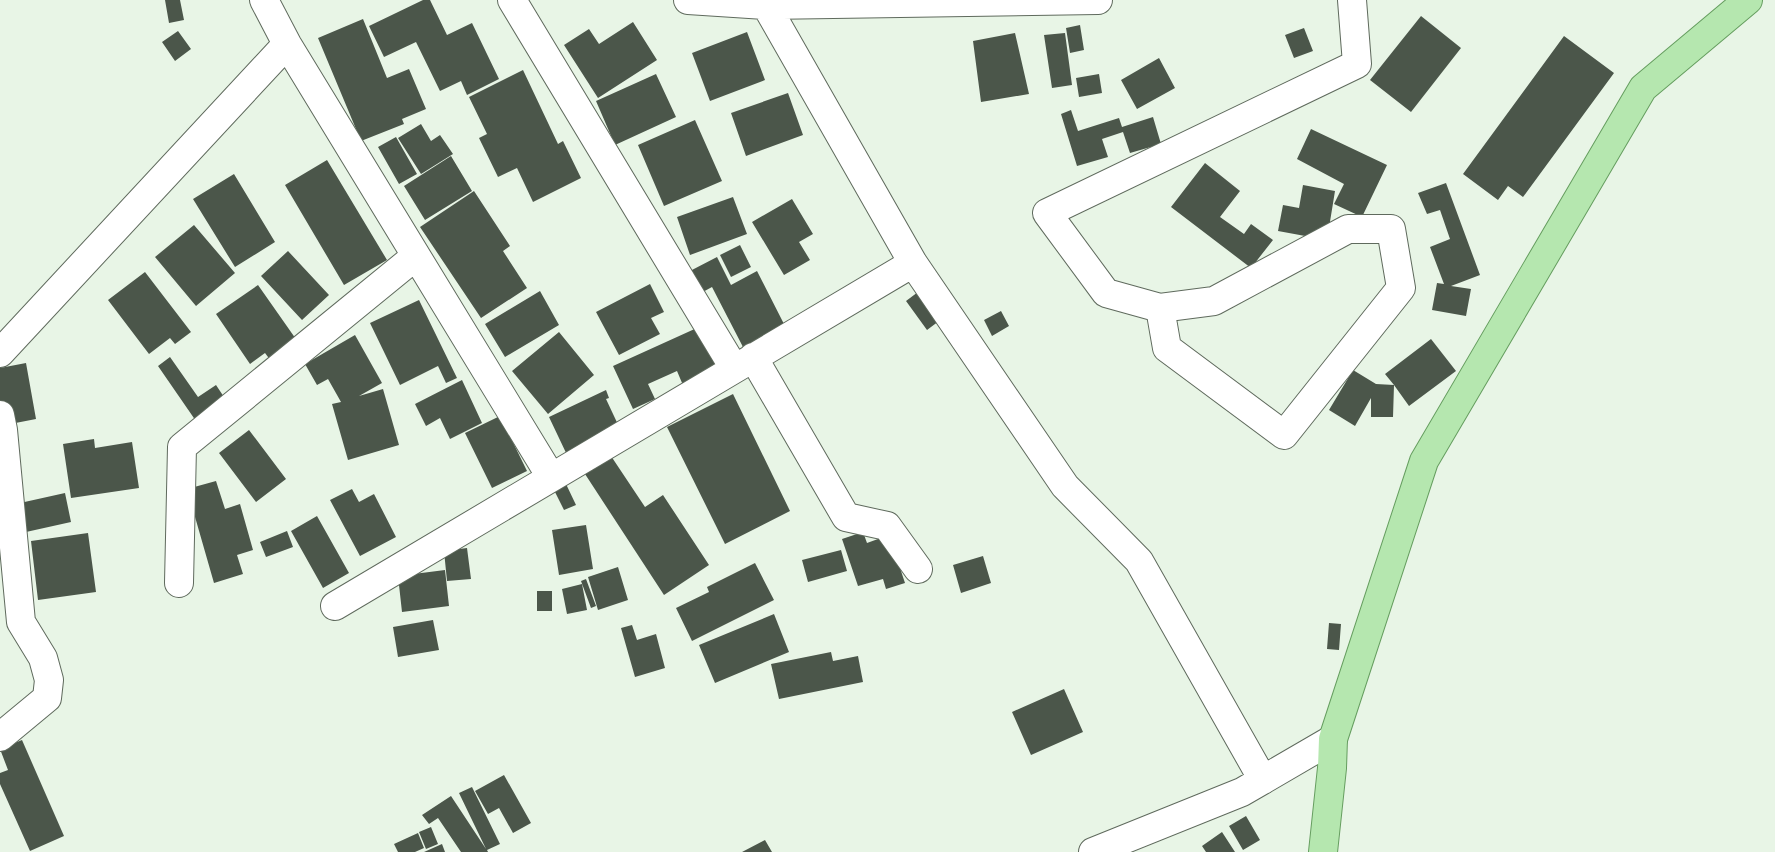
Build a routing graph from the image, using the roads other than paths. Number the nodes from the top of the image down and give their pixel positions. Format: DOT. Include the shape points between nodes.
graph roads {
  1 [pos="264,0"];
  2 [pos="512,0"];
  3 [pos="688,0"];
  4 [pos="1098,0"];
  5 [pos="1352,0"];
  6 [pos="1748,0"];
  7 [pos="764,3"];
  8 [pos="287,44"];
  9 [pos="416,256"];
  10 [pos="913,262"];
  11 [pos="1160,308"];
  12 [pos="0,353"];
  13 [pos="744,363"];
  14 [pos="0,415"];
  15 [pos="550,478"];
  16 [pos="918,569"];
  17 [pos="179,583"];
  18 [pos="335,606"];
  19 [pos="0,737"];
  20 [pos="1333,739"];
  21 [pos="1263,780"];
  22 [pos="1094,852"];
  23 [pos="1323,852"];
  1 -- 8 [label="street"];
  2 -- 13 [label="street"];
  3 -- 7 [label="street"];
  4 -- 7 [label="street"];
  5 -- 11 [label="street" via="1357,64 1047,213 1106,293"];
  6 -- 20 [label="main road" via="1643,88 1424,461"];
  7 -- 10 [label="street"];
  8 -- 9 [label="street"];
  8 -- 12 [label="street"];
  9 -- 15 [label="street"];
  9 -- 17 [label="street" via="182,447"];
  10 -- 13 [label="street"];
  10 -- 21 [label="street" via="1065,486 1139,562"];
  11 -- 11 [label="street" via="1214,302 1348,229 1391,230 1401,288 1284,435 1167,348"];
  13 -- 15 [label="street"];
  13 -- 16 [label="street" via="846,517 887,526"];
  14 -- 19 [label="street" via="21,622 43,658 49,680 47,698"];
  15 -- 18 [label="street"];
  20 -- 21 [label="street"];
  20 -- 23 [label="main road"];
  21 -- 22 [label="street" via="1242,792"];
}
